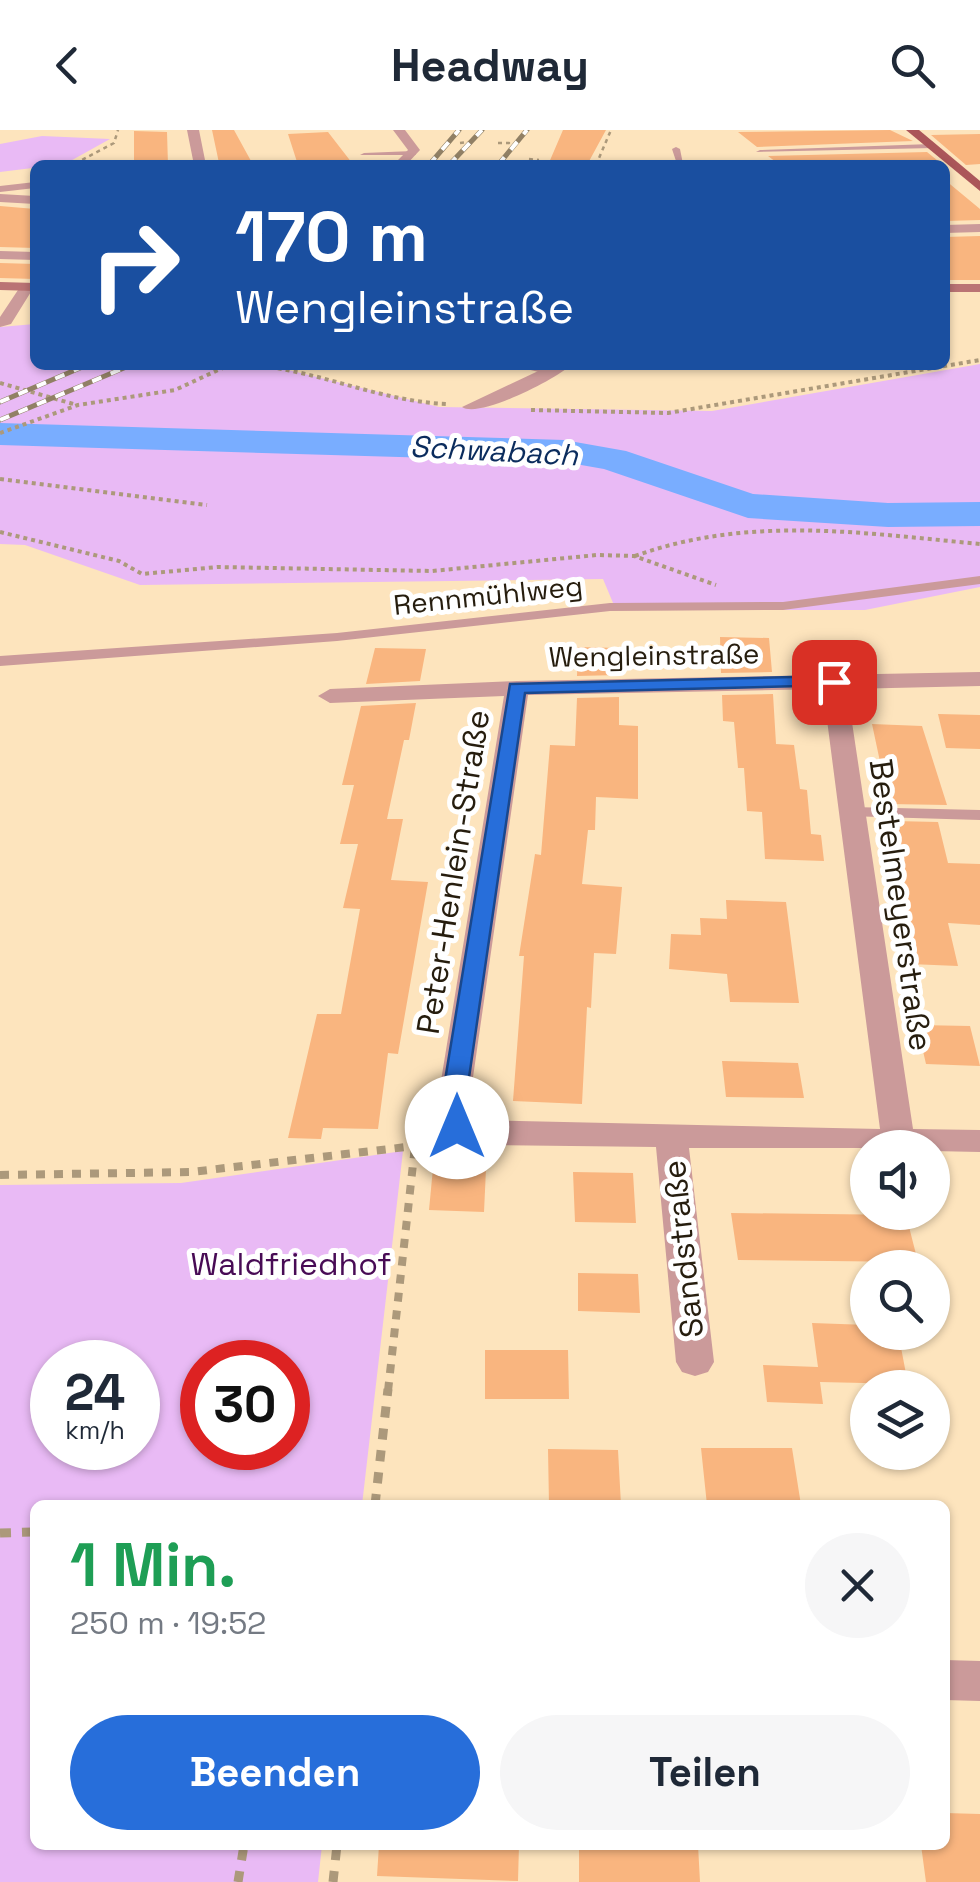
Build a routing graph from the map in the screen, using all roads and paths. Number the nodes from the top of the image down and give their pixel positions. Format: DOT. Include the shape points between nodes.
graph roads {
  1 [pos="118,130"];
  2 [pos="193,130"];
  3 [pos="399,130"];
  4 [pos="611,130"];
  5 [pos="912,130"];
  6 [pos="453,141"];
  7 [pos="468,142"];
  8 [pos="498,143"];
  9 [pos="509,144"];
  10 [pos="930,146"];
  11 [pos="676,149"];
  12 [pos="760,152"];
  13 [pos="413,153"];
  14 [pos="364,155"];
  15 [pos="529,159"];
  16 [pos="74,160"];
  17 [pos="199,160"];
  18 [pos="404,160"];
  19 [pos="538,160"];
  20 [pos="598,160"];
  21 [pos="679,160"];
  22 [pos="947,160"];
  23 [pos="950,162"];
  24 [pos="30,186"];
  25 [pos="980,187"];
  26 [pos="0,190"];
  27 [pos="0,198"];
  28 [pos="30,200"];
  29 [pos="980,228"];
  30 [pos="950,229"];
  31 [pos="0,255"];
  32 [pos="30,256"];
  33 [pos="0,286"];
  34 [pos="30,287"];
  35 [pos="30,288"];
  36 [pos="950,288"];
  37 [pos="980,288"];
  38 [pos="0,322"];
  39 [pos="980,360"];
  40 [pos="950,365"];
  41 [pos="218,370"];
  42 [pos="288,370"];
  43 [pos="555,370"];
  44 [pos="921,370"];
  45 [pos="0,383"];
  46 [pos="78,405"];
  47 [pos="471,408"];
  48 [pos="0,432"];
  49 [pos="0,479"];
  50 [pos="207,505"];
  51 [pos="0,532"];
  52 [pos="980,544"];
  53 [pos="634,556"];
  54 [pos="980,580"];
  55 [pos="783,606"];
  56 [pos="0,661"];
  57 [pos="980,678"];
  58 [pos="834,682"];
  59 [pos="516,688"];
  60 [pos="330,696"];
  61 [pos="852,812"];
  62 [pos="980,815"];
  63 [pos="457,1127"];
  64 [pos="897,1130"];
  65 [pos="672,1137"];
  66 [pos="850,1139"];
  67 [pos="950,1140"];
  68 [pos="980,1141"];
  69 [pos="415,1146"];
  70 [pos="0,1175"];
  71 [pos="695,1362"];
  72 [pos="376,1500"];
  73 [pos="30,1532"];
  74 [pos="0,1533"];
  75 [pos="950,1680"];
  76 [pos="980,1681"];
  77 [pos="243,1850"];
  78 [pos="336,1850"];
  79 [pos="238,1882"];
  80 [pos="332,1882"];
  1 -- 16 [label="path" via="114,143"];
  2 -- 17 [label="street"];
  3 -- 13 [label="street" via="414,144"];
  4 -- 20 [label="path"];
  5 -- 10 [label="main road"];
  6 -- 7 [label="path"];
  8 -- 9 [label="path"];
  10 -- 12 [label="lane"];
  10 -- 22 [label="main road"];
  11 -- 21 [label="lane"];
  13 -- 14 [label="lane"];
  13 -- 18 [label="street"];
  15 -- 19 [label="path"];
  23 -- 25 [label="main road"];
  24 -- 26 [label="lane"];
  27 -- 28 [label="street"];
  29 -- 30 [label="street"];
  31 -- 32 [label="street"];
  33 -- 34 [label="main road"];
  35 -- 38 [label="street"];
  36 -- 37 [label="main road"];
  39 -- 40 [label="path"];
  41 -- 46 [label="path" via="175,390"];
  42 -- 47 [label="path" via="416,403"];
  43 -- 47 [label="street"];
  44 -- 47 [label="path" via="668,413"];
  45 -- 46 [label="path"];
  46 -- 48 [label="path"];
  49 -- 50 [label="path"];
  51 -- 53 [label="path" via="120,561 142,574 218,567 432,571"];
  52 -- 53 [label="path" via="728,529 671,540"];
  53 -- 55 [label="path"];
  54 -- 55 [label="lane, Rennmühlweg"];
  55 -- 56 [label="lane, Rennmühlweg" via="610,607 337,637"];
  57 -- 58 [label="street, Wengleinstraße"];
  58 -- 59 [label="street, Wengleinstraße"];
  58 -- 61 [label="street, Bestelmeyerstraße"];
  59 -- 60 [label="street, Wengleinstraße"];
  59 -- 63 [label="street, Peter-Henlein-Straße" via="453,1105"];
  61 -- 62 [label="lane"];
  61 -- 64 [label="street, Bestelmeyerstraße"];
  63 -- 65 [label="street, Sandstraße" via="486,1134"];
  63 -- 69 [label="path"];
  65 -- 66 [label="street, Sandstraße"];
  65 -- 71 [label="street, Sandstraße"];
  67 -- 68 [label="street, Sandstraße"];
  69 -- 70 [label="path" via="191,1172"];
  69 -- 72 [label="path"];
  73 -- 74 [label="path"];
  75 -- 76 [label="street"];
  77 -- 79 [label="path"];
  78 -- 80 [label="path"];
}
